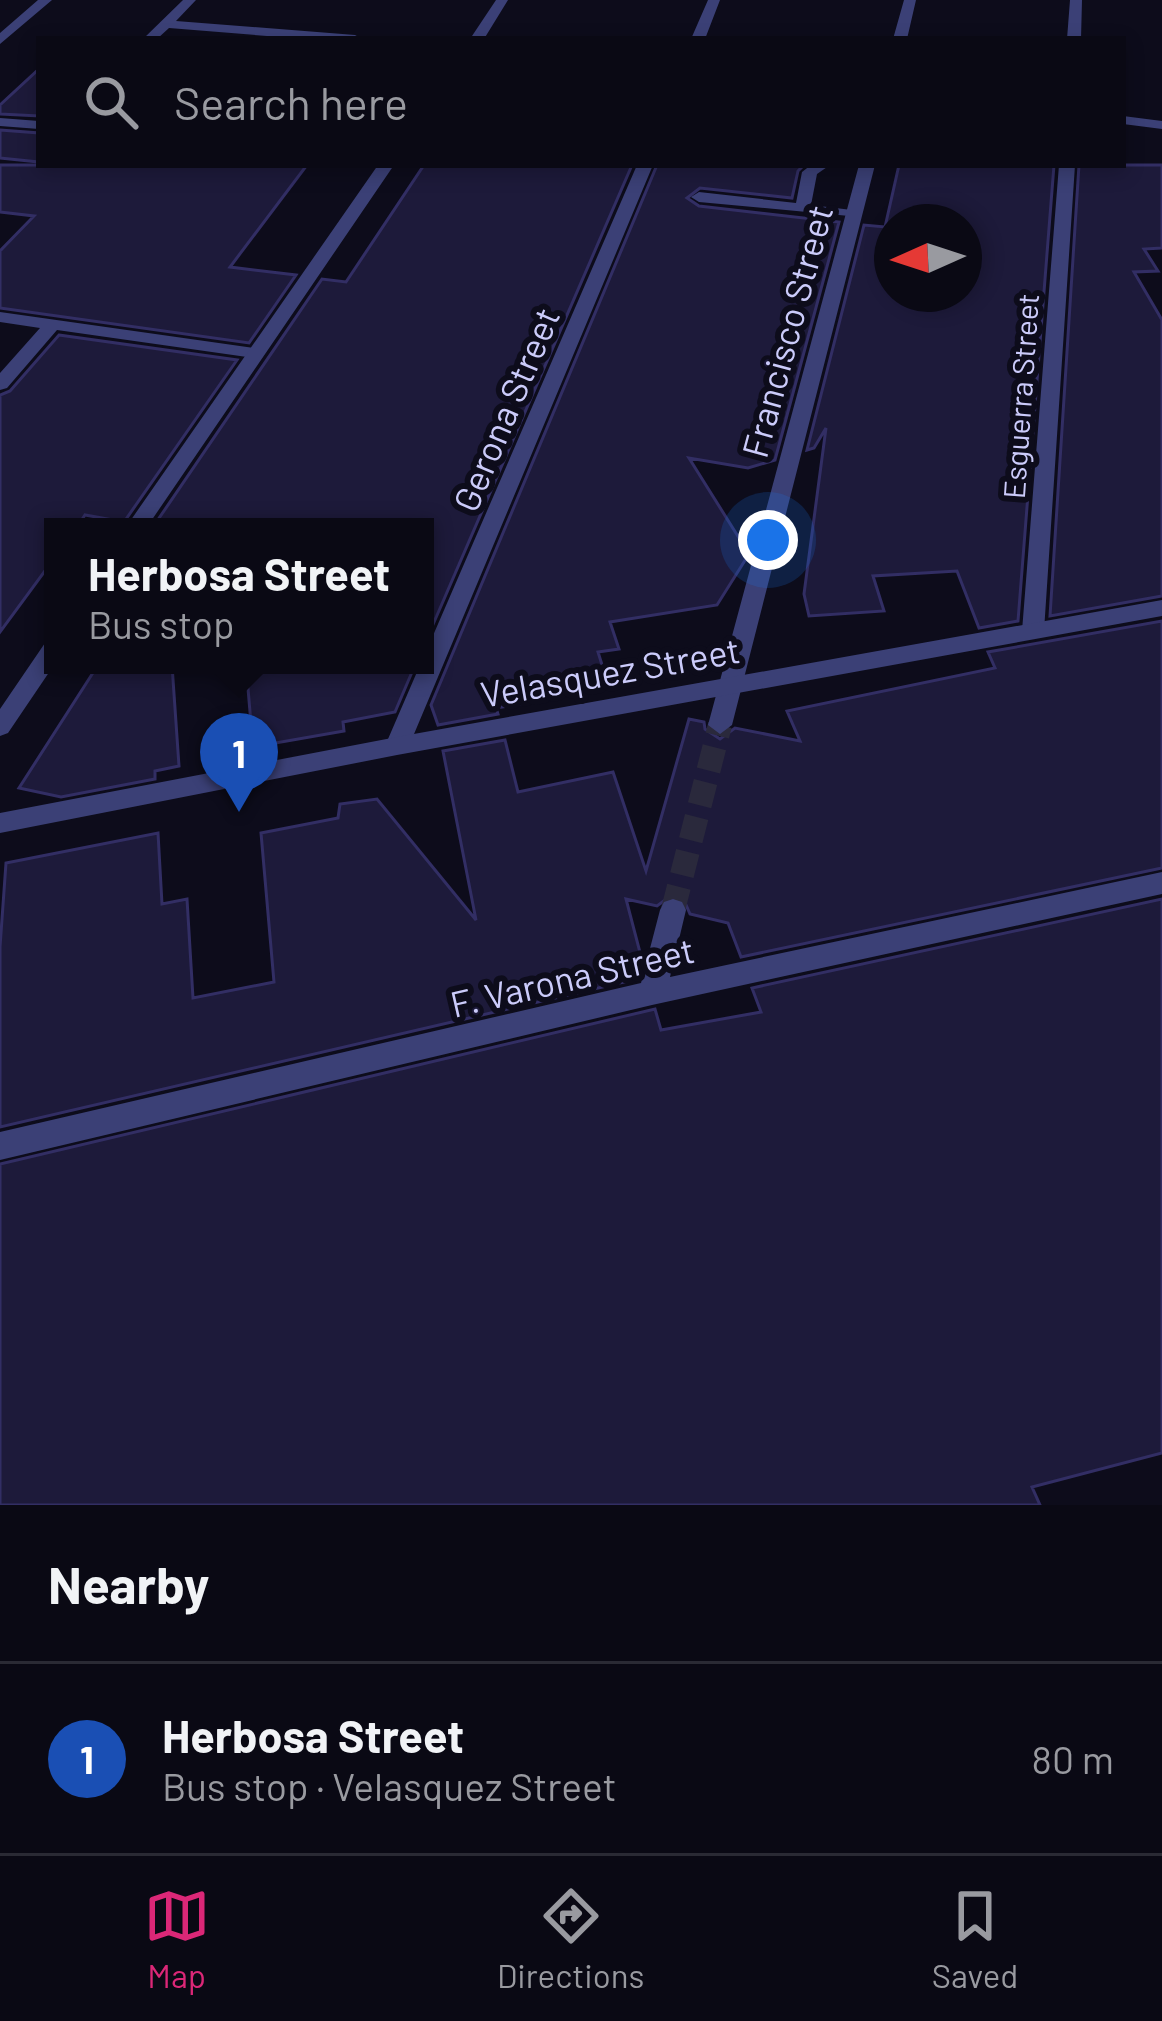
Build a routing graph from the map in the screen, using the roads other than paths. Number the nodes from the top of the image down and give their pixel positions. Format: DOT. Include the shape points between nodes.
graph roads {
  1 [pos="46,0"];
  2 [pos="190,0"];
  3 [pos="502,0"];
  4 [pos="714,0"];
  5 [pos="910,0"];
  6 [pos="1076,0"];
  7 [pos="165,24"];
  8 [pos="153,36"];
  9 [pos="317,36"];
  10 [pos="479,36"];
  11 [pos="699,36"];
  12 [pos="901,36"];
  13 [pos="1074,36"];
  14 [pos="0,40"];
  15 [pos="1126,120"];
  16 [pos="0,122"];
  17 [pos="36,124"];
  18 [pos="1162,124"];
  19 [pos="384,168"];
  20 [pos="644,168"];
  21 [pos="817,168"];
  22 [pos="866,168"];
  23 [pos="1066,168"];
  24 [pos="699,197"];
  25 [pos="802,209"];
  26 [pos="854,214"];
  27 [pos="0,317"];
  28 [pos="52,325"];
  29 [pos="254,353"];
  30 [pos="0,384"];
  31 [pos="142,518"];
  32 [pos="1162,608"];
  33 [pos="1033,631"];
  34 [pos="434,659"];
  35 [pos="44,662"];
  36 [pos="428,674"];
  37 [pos="729,686"];
  38 [pos="720,724"];
  39 [pos="0,727"];
  40 [pos="397,746"];
  41 [pos="0,823"];
  42 [pos="1162,883"];
  43 [pos="674,910"];
  44 [pos="652,993"];
  45 [pos="0,1146"];
  1 -- 14 [label="street"];
  2 -- 7 [label="street"];
  3 -- 10 [label="street"];
  4 -- 11 [label="street"];
  5 -- 12 [label="street"];
  6 -- 13 [label="street"];
  7 -- 8 [label="street"];
  7 -- 9 [label="street"];
  15 -- 18 [label="street"];
  16 -- 17 [label="street"];
  19 -- 29 [label="street"];
  20 -- 34 [label="street, Gerona Street"];
  21 -- 25 [label="street"];
  22 -- 26 [label="street, Francisco Street"];
  23 -- 33 [label="street, Esguerra Street"];
  24 -- 25 [label="street"];
  25 -- 26 [label="street"];
  26 -- 37 [label="street, Francisco Street"];
  27 -- 28 [label="street"];
  28 -- 29 [label="street"];
  28 -- 30 [label="street"];
  29 -- 31 [label="street"];
  32 -- 33 [label="street, Velasquez Street"];
  33 -- 37 [label="street, Velasquez Street"];
  35 -- 39 [label="street"];
  36 -- 40 [label="street, Gerona Street"];
  37 -- 38 [label="street, Francisco Street"];
  37 -- 40 [label="street, Velasquez Street"];
  40 -- 41 [label="street, Velasquez Street"];
  42 -- 44 [label="street, F. Varona Street"];
  43 -- 44 [label="street"];
  44 -- 45 [label="street, F. Varona Street"];
}
